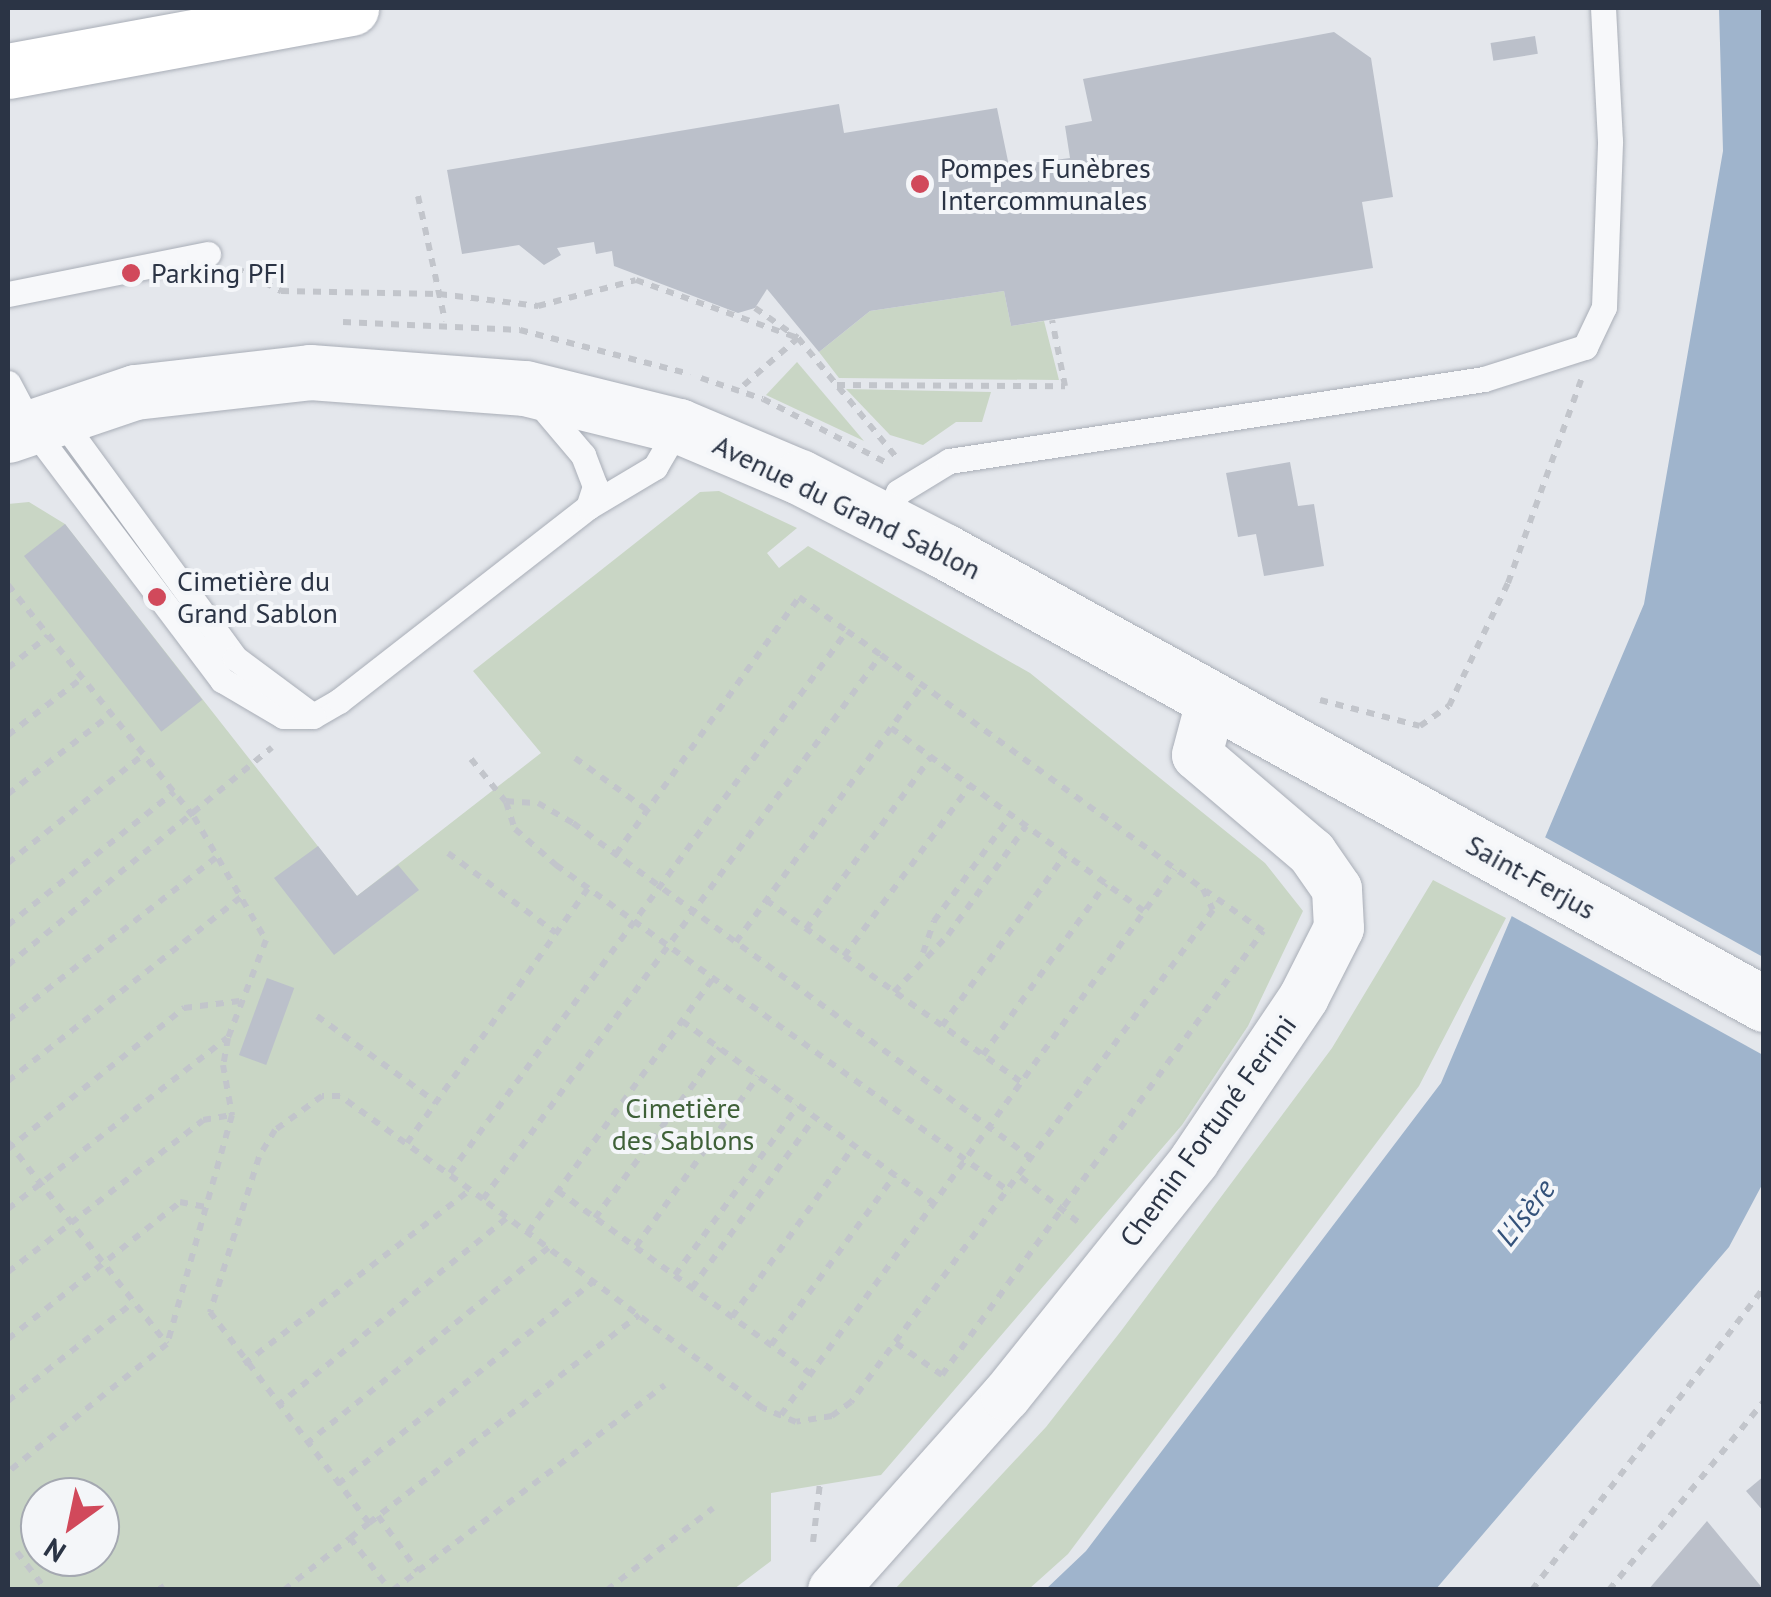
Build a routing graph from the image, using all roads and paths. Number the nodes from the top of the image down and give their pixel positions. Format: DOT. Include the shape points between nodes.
graph roads {
  1 [pos="351,8"];
  2 [pos="1603,8"];
  3 [pos="268,22"];
  4 [pos="8,72"];
  5 [pos="8,90"];
  6 [pos="418,196"];
  7 [pos="208,254"];
  8 [pos="8,294"];
  9 [pos="439,294"];
  10 [pos="755,308"];
  11 [pos="1052,320"];
  12 [pos="445,322"];
  13 [pos="798,338"];
  14 [pos="1584,346"];
  15 [pos="836,385"];
  16 [pos="525,388"];
  17 [pos="27,416"];
  18 [pos="702,435"];
  19 [pos="900,500"];
  20 [pos="588,507"];
  21 [pos="8,586"];
  22 [pos="18,598"];
  23 [pos="8,606"];
  24 [pos="847,631"];
  25 [pos="48,636"];
  26 [pos="882,655"];
  27 [pos="8,668"];
  28 [pos="82,678"];
  29 [pos="922,685"];
  30 [pos="1210,702"];
  31 [pos="111,714"];
  32 [pos="312,716"];
  33 [pos="891,728"];
  34 [pos="1306,729"];
  35 [pos="8,735"];
  36 [pos="144,754"];
  37 [pos="931,757"];
  38 [pos="575,758"];
  39 [pos="471,759"];
  40 [pos="970,786"];
  41 [pos="174,792"];
  42 [pos="8,794"];
  43 [pos="505,801"];
  44 [pos="647,810"];
  45 [pos="1011,815"];
  46 [pos="194,817"];
  47 [pos="1026,826"];
  48 [pos="448,852"];
  49 [pos="616,854"];
  50 [pos="1066,854"];
  51 [pos="217,857"];
  52 [pos="8,863"];
  53 [pos="1175,868"];
  54 [pos="1106,883"];
  55 [pos="658,885"];
  56 [pos="588,888"];
  57 [pos="1203,889"];
  58 [pos="241,897"];
  59 [pos="766,900"];
  60 [pos="694,910"];
  61 [pos="1144,911"];
  62 [pos="634,920"];
  63 [pos="8,925"];
  64 [pos="806,929"];
  65 [pos="556,933"];
  66 [pos="736,942"];
  67 [pos="668,946"];
  68 [pos="923,954"];
  69 [pos="844,956"];
  70 [pos="8,966"];
  71 [pos="713,978"];
  72 [pos="894,992"];
  73 [pos="240,1001"];
  74 [pos="1764,1004"];
  75 [pos="317,1016"];
  76 [pos="8,1020"];
  77 [pos="682,1021"];
  78 [pos="942,1026"];
  79 [pos="228,1038"];
  80 [pos="720,1048"];
  81 [pos="983,1055"];
  82 [pos="758,1076"];
  83 [pos="8,1081"];
  84 [pos="1020,1082"];
  85 [pos="436,1102"];
  86 [pos="798,1106"];
  87 [pos="232,1115"];
  88 [pos="815,1118"];
  89 [pos="989,1126"];
  90 [pos="407,1143"];
  91 [pos="9,1146"];
  92 [pos="854,1146"];
  93 [pos="965,1159"];
  94 [pos="1034,1160"];
  95 [pos="450,1173"];
  96 [pos="895,1176"];
  97 [pos="1021,1178"];
  98 [pos="40,1183"];
  99 [pos="471,1189"];
  100 [pos="558,1191"];
  101 [pos="1010,1192"];
  102 [pos="484,1199"];
  103 [pos="933,1203"];
  104 [pos="206,1207"];
  105 [pos="8,1209"];
  106 [pos="1063,1210"];
  107 [pos="508,1217"];
  108 [pos="595,1218"];
  109 [pos="71,1222"];
  110 [pos="1084,1227"];
  111 [pos="528,1232"];
  112 [pos="636,1246"];
  113 [pos="549,1247"];
  114 [pos="104,1264"];
  115 [pos="8,1272"];
  116 [pos="675,1276"];
  117 [pos="594,1281"];
  118 [pos="692,1288"];
  119 [pos="1764,1288"];
  120 [pos="134,1302"];
  121 [pos="639,1315"];
  122 [pos="732,1317"];
  123 [pos="8,1339"];
  124 [pos="896,1343"];
  125 [pos="166,1344"];
  126 [pos="771,1345"];
  127 [pos="244,1364"];
  128 [pos="811,1374"];
  129 [pos="665,1385"];
  130 [pos="8,1401"];
  131 [pos="1764,1402"];
  132 [pos="277,1406"];
  133 [pos="781,1416"];
  134 [pos="306,1444"];
  135 [pos="8,1472"];
  136 [pos="338,1484"];
  137 [pos="713,1508"];
  138 [pos="378,1516"];
  139 [pos="369,1523"];
  140 [pos="350,1538"];
  141 [pos="17,1552"];
  142 [pos="418,1570"];
  143 [pos="46,1590"];
  144 [pos="284,1590"];
  145 [pos="391,1590"];
  146 [pos="608,1590"];
  147 [pos="833,1590"];
  148 [pos="1532,1590"];
  149 [pos="1609,1590"];
  1 -- 3 [label="main road"];
  2 -- 14 [label="lane" via="1610,141 1604,307"];
  3 -- 4 [label="main road"];
  3 -- 5 [label="lane"];
  6 -- 9 [label="path"];
  7 -- 8 [label="lane"];
  7 -- 9 [label="path" via="281,291"];
  9 -- 12 [label="path"];
  9 -- 13 [label="path" via="538,306 636,280"];
  10 -- 13 [label="path"];
  11 -- 15 [label="path" via="1066,386"];
  13 -- 15 [label="path"];
  13 -- 18 [label="path" via="737,390"];
  14 -- 19 [label="lane" via="1484,379 949,461"];
  14 -- 34 [label="path" via="1562,447 1486,638 1448,706 1420,726 1316,698"];
  15 -- 19 [label="path"];
  16 -- 17 [label="street, Avenue du Grand Sablon" via="330,372 213,378"];
  16 -- 18 [label="street, Avenue du Grand Sablon"];
  16 -- 20 [label="lane" via="583,456 595,486"];
  17 -- 32 [label="lane" via="231,692 282,716"];
  18 -- 19 [label="street, Avenue du Grand Sablon"];
  18 -- 20 [label="lane"];
  19 -- 30 [label="street, Avenue du Grand Sablon"];
  20 -- 32 [label="lane"];
  21 -- 22 [label="path"];
  22 -- 23 [label="path"];
  22 -- 25 [label="path"];
  24 -- 26 [label="path"];
  24 -- 44 [label="path" via="799,596"];
  24 -- 55 [label="path"];
  25 -- 27 [label="path"];
  25 -- 28 [label="path"];
  26 -- 29 [label="path"];
  26 -- 60 [label="path"];
  28 -- 31 [label="path"];
  28 -- 35 [label="path"];
  29 -- 33 [label="path"];
  29 -- 53 [label="path"];
  30 -- 34 [label="street, Avenue du Grand Sablon"];
  30 -- 147 [label="street, Chemin Fortuné Ferrini" via="1197,755 1312,853 1337,889 1339,928 1304,997 1194,1161 1006,1396"];
  31 -- 36 [label="path"];
  31 -- 42 [label="path"];
  32 -- 46 [label="path"];
  33 -- 37 [label="path"];
  33 -- 59 [label="path"];
  34 -- 74 [label="street, Saint-Ferjus"];
  36 -- 41 [label="path"];
  36 -- 52 [label="path"];
  37 -- 40 [label="path"];
  37 -- 64 [label="path"];
  38 -- 44 [label="path"];
  39 -- 43 [label="path"];
  40 -- 45 [label="path"];
  40 -- 69 [label="path"];
  41 -- 46 [label="path"];
  41 -- 63 [label="path"];
  43 -- 49 [label="path" via="538,803"];
  43 -- 56 [label="path" via="516,829"];
  44 -- 49 [label="path"];
  45 -- 47 [label="path"];
  45 -- 68 [label="path" via="934,921"];
  46 -- 51 [label="path"];
  46 -- 70 [label="path"];
  47 -- 50 [label="path"];
  47 -- 68 [label="path" via="948,935"];
  48 -- 65 [label="path"];
  49 -- 55 [label="path"];
  50 -- 54 [label="path"];
  50 -- 78 [label="path"];
  51 -- 58 [label="path"];
  51 -- 76 [label="path"];
  53 -- 57 [label="path"];
  53 -- 61 [label="path"];
  54 -- 61 [label="path"];
  54 -- 81 [label="path"];
  55 -- 60 [label="path"];
  55 -- 62 [label="path"];
  56 -- 62 [label="path"];
  56 -- 65 [label="path"];
  57 -- 94 [label="path" via="1214,910 1210,924"];
  57 -- 106 [label="path" via="1263,931"];
  58 -- 73 [label="path" via="266,940"];
  58 -- 83 [label="path"];
  59 -- 64 [label="path"];
  59 -- 66 [label="path"];
  60 -- 66 [label="path"];
  60 -- 67 [label="path"];
  61 -- 84 [label="path"];
  62 -- 67 [label="path"];
  62 -- 95 [label="path"];
  64 -- 69 [label="path"];
  65 -- 85 [label="path"];
  66 -- 89 [label="path"];
  67 -- 71 [label="path"];
  67 -- 102 [label="path"];
  68 -- 72 [label="path"];
  69 -- 72 [label="path"];
  71 -- 77 [label="path"];
  71 -- 93 [label="path"];
  72 -- 78 [label="path"];
  73 -- 79 [label="path"];
  73 -- 91 [label="path" via="184,1008"];
  75 -- 85 [label="path"];
  77 -- 80 [label="path"];
  77 -- 100 [label="path"];
  78 -- 81 [label="path"];
  79 -- 87 [label="path" via="223,1065"];
  79 -- 98 [label="path"];
  80 -- 82 [label="path"];
  80 -- 108 [label="path"];
  81 -- 84 [label="path"];
  82 -- 86 [label="path"];
  82 -- 112 [label="path"];
  84 -- 89 [label="path"];
  85 -- 90 [label="path"];
  86 -- 88 [label="path"];
  86 -- 116 [label="path"];
  87 -- 104 [label="path"];
  87 -- 109 [label="path" via="204,1120"];
  88 -- 92 [label="path"];
  88 -- 118 [label="path"];
  89 -- 93 [label="path"];
  89 -- 94 [label="path"];
  90 -- 95 [label="path"];
  90 -- 127 [label="path" via="340,1096 322,1096 276,1130 259,1157 210,1312"];
  91 -- 98 [label="path"];
  92 -- 96 [label="path"];
  92 -- 122 [label="path"];
  93 -- 101 [label="path"];
  93 -- 103 [label="path"];
  94 -- 97 [label="path"];
  95 -- 99 [label="path"];
  96 -- 103 [label="path"];
  96 -- 126 [label="path"];
  97 -- 101 [label="path"];
  97 -- 106 [label="path"];
  98 -- 105 [label="path"];
  98 -- 109 [label="path"];
  99 -- 102 [label="path"];
  99 -- 127 [label="path"];
  100 -- 108 [label="path"];
  100 -- 111 [label="path"];
  101 -- 124 [label="path"];
  102 -- 107 [label="path"];
  103 -- 128 [label="path"];
  104 -- 114 [label="path" via="180,1202"];
  104 -- 125 [label="path"];
  106 -- 110 [label="path"];
  106 -- 124 [label="path" via="942,1375"];
  107 -- 111 [label="path"];
  107 -- 132 [label="path"];
  108 -- 112 [label="path"];
  109 -- 114 [label="path"];
  109 -- 115 [label="path"];
  111 -- 113 [label="path"];
  112 -- 116 [label="path"];
  113 -- 117 [label="path"];
  113 -- 134 [label="path"];
  114 -- 120 [label="path"];
  114 -- 123 [label="path"];
  116 -- 118 [label="path"];
  117 -- 121 [label="path"];
  117 -- 136 [label="path"];
  118 -- 122 [label="path"];
  119 -- 148 [label="path"];
  120 -- 125 [label="path"];
  120 -- 130 [label="path"];
  121 -- 133 [label="path"];
  121 -- 138 [label="path"];
  122 -- 126 [label="path"];
  124 -- 133 [label="path" via="832,1416 796,1422"];
  125 -- 135 [label="path"];
  126 -- 128 [label="path"];
  127 -- 132 [label="path"];
  128 -- 133 [label="path"];
  129 -- 142 [label="path"];
  131 -- 149 [label="path"];
  132 -- 134 [label="path"];
  134 -- 136 [label="path"];
  136 -- 139 [label="path"];
  137 -- 146 [label="path"];
  138 -- 139 [label="path"];
  138 -- 142 [label="path"];
  139 -- 140 [label="path"];
  140 -- 144 [label="path"];
  140 -- 145 [label="path"];
  141 -- 143 [label="path"];
  142 -- 145 [label="path"];
}
